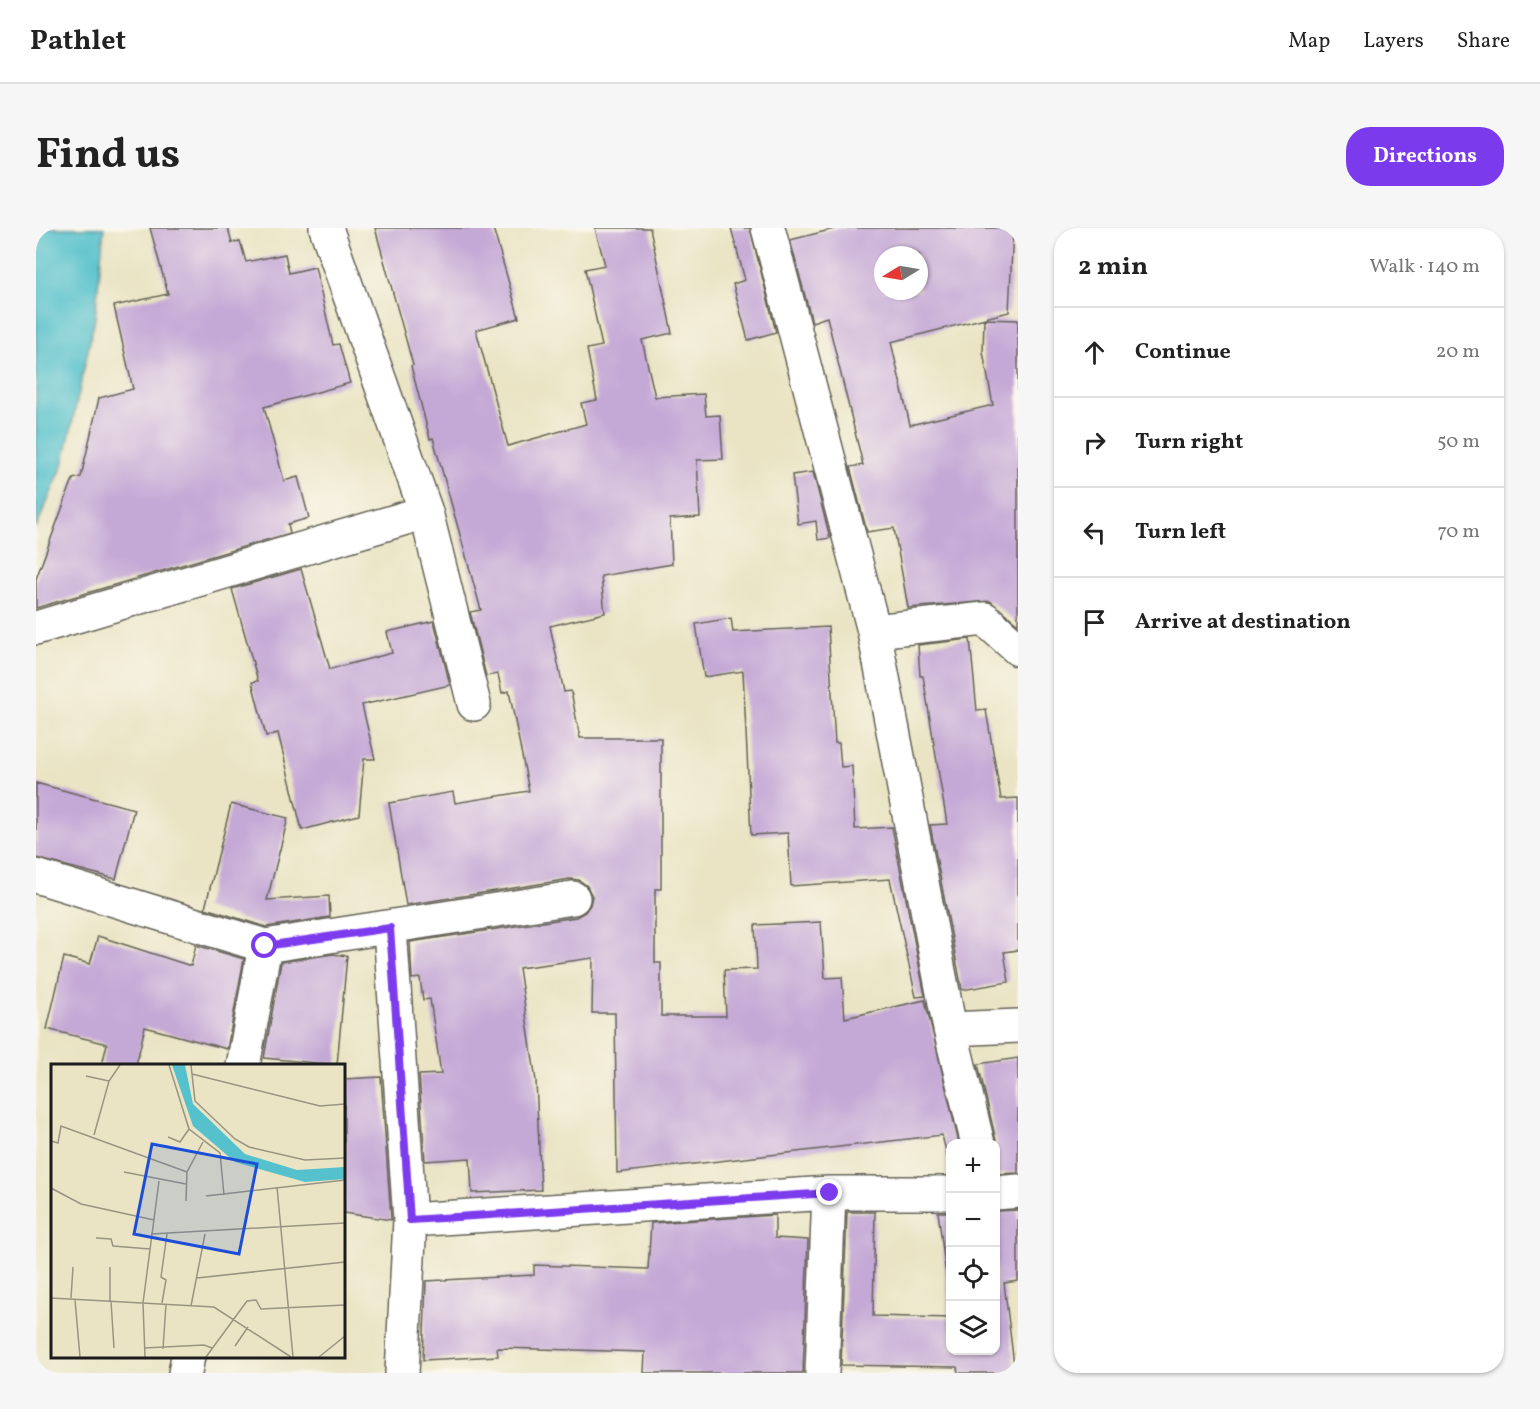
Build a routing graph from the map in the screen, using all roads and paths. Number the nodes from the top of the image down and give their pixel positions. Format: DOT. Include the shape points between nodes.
graph roads {
  1 [pos="326,228"];
  2 [pos="768,228"];
  3 [pos="426,512"];
  4 [pos="36,628"];
  5 [pos="874,631"];
  6 [pos="1018,649"];
  7 [pos="474,704"];
  8 [pos="36,876"];
  9 [pos="573,898"];
  10 [pos="390,928"];
  11 [pos="265,946"];
  12 [pos="1018,1026"];
  13 [pos="950,1029"];
  14 [pos="243,1064"];
  15 [pos="977,1139"];
  16 [pos="1018,1191"];
  17 [pos="830,1193"];
  18 [pos="946,1193"];
  19 [pos="1000,1193"];
  20 [pos="410,1220"];
  21 [pos="188,1358"];
  22 [pos="185,1373"];
  23 [pos="402,1373"];
  24 [pos="822,1373"];
  1 -- 3 [label="street"];
  2 -- 5 [label="street"];
  3 -- 4 [label="street"];
  3 -- 7 [label="street"];
  5 -- 6 [label="street" via="985,618"];
  5 -- 13 [label="street"];
  8 -- 11 [label="street"];
  9 -- 10 [label="street"];
  10 -- 11 [label="street"];
  10 -- 20 [label="street"];
  11 -- 14 [label="street"];
  12 -- 13 [label="street"];
  13 -- 15 [label="street"];
  16 -- 19 [label="street"];
  17 -- 18 [label="street"];
  17 -- 20 [label="street"];
  17 -- 24 [label="street"];
  20 -- 23 [label="street"];
  21 -- 22 [label="street"];
}
